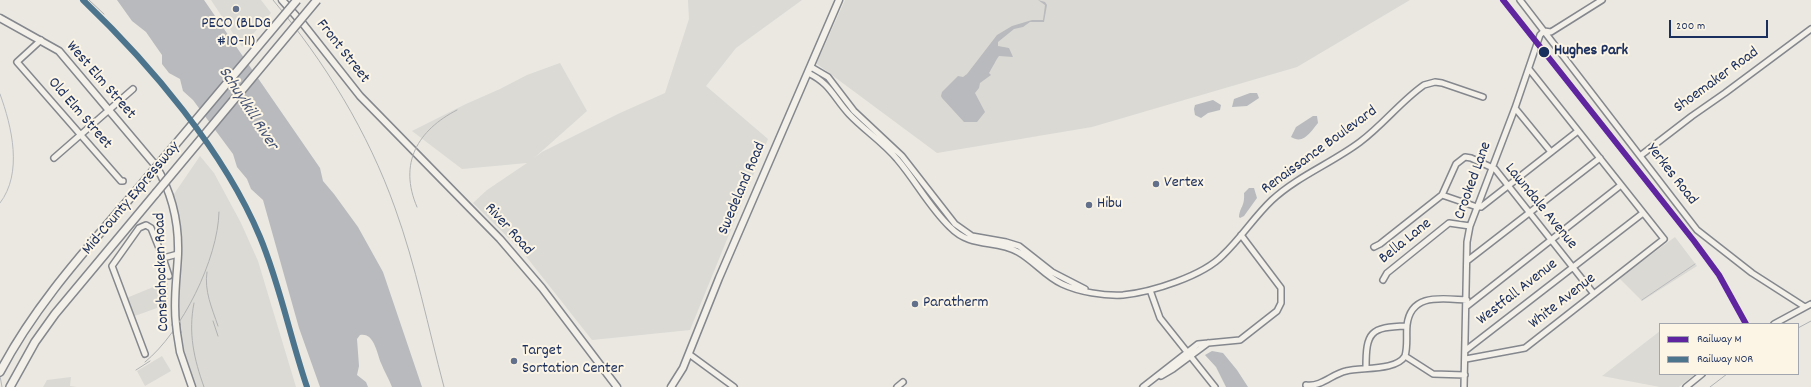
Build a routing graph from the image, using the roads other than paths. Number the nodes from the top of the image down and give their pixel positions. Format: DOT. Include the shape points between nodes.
graph roads {
  1 [pos="282,0"];
  2 [pos="297,0"];
  3 [pos="317,0"];
  4 [pos="839,0"];
  5 [pos="1520,0"];
  6 [pos="1602,0"];
  7 [pos="0,18"];
  8 [pos="1811,29"];
  9 [pos="1544,30"];
  10 [pos="41,40"];
  11 [pos="1529,68"];
  12 [pos="810,70"];
  13 [pos="133,89"];
  14 [pos="1483,97"];
  15 [pos="366,103"];
  16 [pos="1515,108"];
  17 [pos="108,110"];
  18 [pos="1578,131"];
  19 [pos="80,135"];
  20 [pos="1551,152"];
  21 [pos="1640,156"];
  22 [pos="54,158"];
  23 [pos="1600,158"];
  24 [pos="151,160"];
  25 [pos="1492,167"];
  26 [pos="123,181"];
  27 [pos="1621,185"];
  28 [pos="1508,186"];
  29 [pos="1442,195"];
  30 [pos="1477,207"];
  31 [pos="1529,213"];
  32 [pos="1642,213"];
  33 [pos="1470,226"];
  34 [pos="1241,235"];
  35 [pos="1551,240"];
  36 [pos="1374,247"];
  37 [pos="178,254"];
  38 [pos="163,258"];
  39 [pos="1467,261"];
  40 [pos="1572,268"];
  41 [pos="168,276"];
  42 [pos="1383,280"];
  43 [pos="1150,290"];
  44 [pos="1594,294"];
  45 [pos="1467,300"];
  46 [pos="1811,304"];
  47 [pos="1467,306"];
  48 [pos="1805,307"];
  49 [pos="1776,323"];
  50 [pos="1407,326"];
  51 [pos="1466,350"];
  52 [pos="145,354"];
  53 [pos="689,354"];
  54 [pos="1188,354"];
  55 [pos="1405,356"];
  56 [pos="1466,359"];
  57 [pos="1366,368"];
  58 [pos="0,372"];
  59 [pos="1465,375"];
  60 [pos="1701,375"];
  61 [pos="903,382"];
  62 [pos="1306,385"];
  63 [pos="10,387"];
  64 [pos="192,387"];
  65 [pos="617,387"];
  66 [pos="670,387"];
  67 [pos="734,387"];
  68 [pos="897,387"];
  69 [pos="1143,387"];
  70 [pos="1215,387"];
  71 [pos="1464,387"];
  72 [pos="1686,387"];
  1 -- 15 [label="main road, Front Street"];
  2 -- 58 [label="highway, Mid-County Expressway, bridge" via="52,291 13,348"];
  3 -- 63 [label="highway, Mid-County Expressway, bridge" via="55,314 35,342"];
  4 -- 12 [label="main road, Swedeland Road"];
  5 -- 9 [label="street"];
  6 -- 9 [label="street" via="1550,32"];
  7 -- 10 [label="main road, West Elm Street"];
  8 -- 21 [label="street, Shoemaker Road"];
  9 -- 11 [label="street, Crooked Lane"];
  9 -- 21 [label="street, Yerkes Road"];
  10 -- 17 [label="main road, West Elm Street" via="59,51"];
  10 -- 19 [label="street, Old Elm Street" via="17,62"];
  11 -- 16 [label="street, Crooked Lane"];
  11 -- 18 [label="street"];
  12 -- 43 [label="street, Renaissance Boulevard" via="828,77 854,111 902,156 954,224 972,236 1010,242 1021,247 1052,272 1091,292 1122,295"];
  12 -- 53 [label="main road, Swedeland Road" via="762,175"];
  13 -- 17 [label="street"];
  14 -- 34 [label="street, Renaissance Boulevard" via="1442,83 1424,85 1360,142 1283,190"];
  15 -- 65 [label="main road, River Road" via="500,238 542,288"];
  16 -- 20 [label="street"];
  16 -- 25 [label="street, Crooked Lane"];
  17 -- 19 [label="street"];
  17 -- 24 [label="main road, West Elm Street"];
  18 -- 20 [label="street"];
  18 -- 23 [label="street"];
  19 -- 22 [label="street"];
  19 -- 26 [label="street, Old Elm Street"];
  20 -- 28 [label="street"];
  21 -- 48 [label="street, Yerkes Road" via="1697,230 1752,273"];
  23 -- 27 [label="street"];
  23 -- 31 [label="street"];
  24 -- 37 [label="main road, Conshohocken Road" via="162,176 173,204 177,223"];
  25 -- 28 [label="street, Lawndale Avenue"];
  25 -- 29 [label="street, Lawndale Avenue" via="1465,157 1456,164"];
  25 -- 30 [label="street, Crooked Lane"];
  27 -- 32 [label="street"];
  27 -- 35 [label="street"];
  28 -- 30 [label="street" via="1481,207"];
  28 -- 31 [label="street, Lawndale Avenue"];
  29 -- 30 [label="street"];
  29 -- 36 [label="street, Lawndale Avenue"];
  30 -- 33 [label="street, Crooked Lane"];
  31 -- 35 [label="street, Lawndale Avenue"];
  31 -- 39 [label="street"];
  32 -- 40 [label="street, Westfall Avenue"];
  32 -- 44 [label="street, White Avenue" via="1664,239"];
  33 -- 39 [label="street, Crooked Lane"];
  33 -- 42 [label="street, Bella Lane" via="1449,223"];
  34 -- 43 [label="street, Renaissance Boulevard" via="1223,256 1208,268"];
  34 -- 54 [label="street" via="1278,282 1282,294 1281,303 1274,315 1242,340 1198,344"];
  35 -- 40 [label="street, Lawndale Avenue"];
  35 -- 47 [label="street"];
  37 -- 38 [label="street"];
  37 -- 64 [label="main road, Conshohocken Road, bridge" via="174,305 180,352"];
  38 -- 41 [label="street"];
  38 -- 52 [label="street" via="151,228 146,225 139,228 114,262 112,269"];
  39 -- 45 [label="street, Crooked Lane"];
  40 -- 44 [label="street, Lawndale Avenue"];
  40 -- 51 [label="street, Westfall Avenue"];
  43 -- 54 [label="street" via="1160,318"];
  44 -- 56 [label="street, White Avenue" via="1523,349"];
  45 -- 47 [label="street, Crooked Lane"];
  45 -- 50 [label="street" via="1435,298 1424,301 1412,310"];
  46 -- 48 [label="street"];
  47 -- 51 [label="street, Crooked Lane"];
  48 -- 49 [label="street"];
  50 -- 55 [label="street"];
  50 -- 57 [label="street" via="1385,327 1374,333 1367,345"];
  51 -- 56 [label="street, Crooked Lane"];
  53 -- 66 [label="main road, Swedeland Road" via="681,373"];
  53 -- 67 [label="street"];
  54 -- 69 [label="street"];
  54 -- 70 [label="street"];
  55 -- 57 [label="street" via="1393,365"];
  55 -- 59 [label="street" via="1433,374"];
  56 -- 59 [label="street, Crooked Lane"];
  57 -- 62 [label="street" via="1342,372 1318,385"];
  59 -- 71 [label="street, Crooked Lane"];
  60 -- 72 [label="street"];
  61 -- 68 [label="street"];
}
